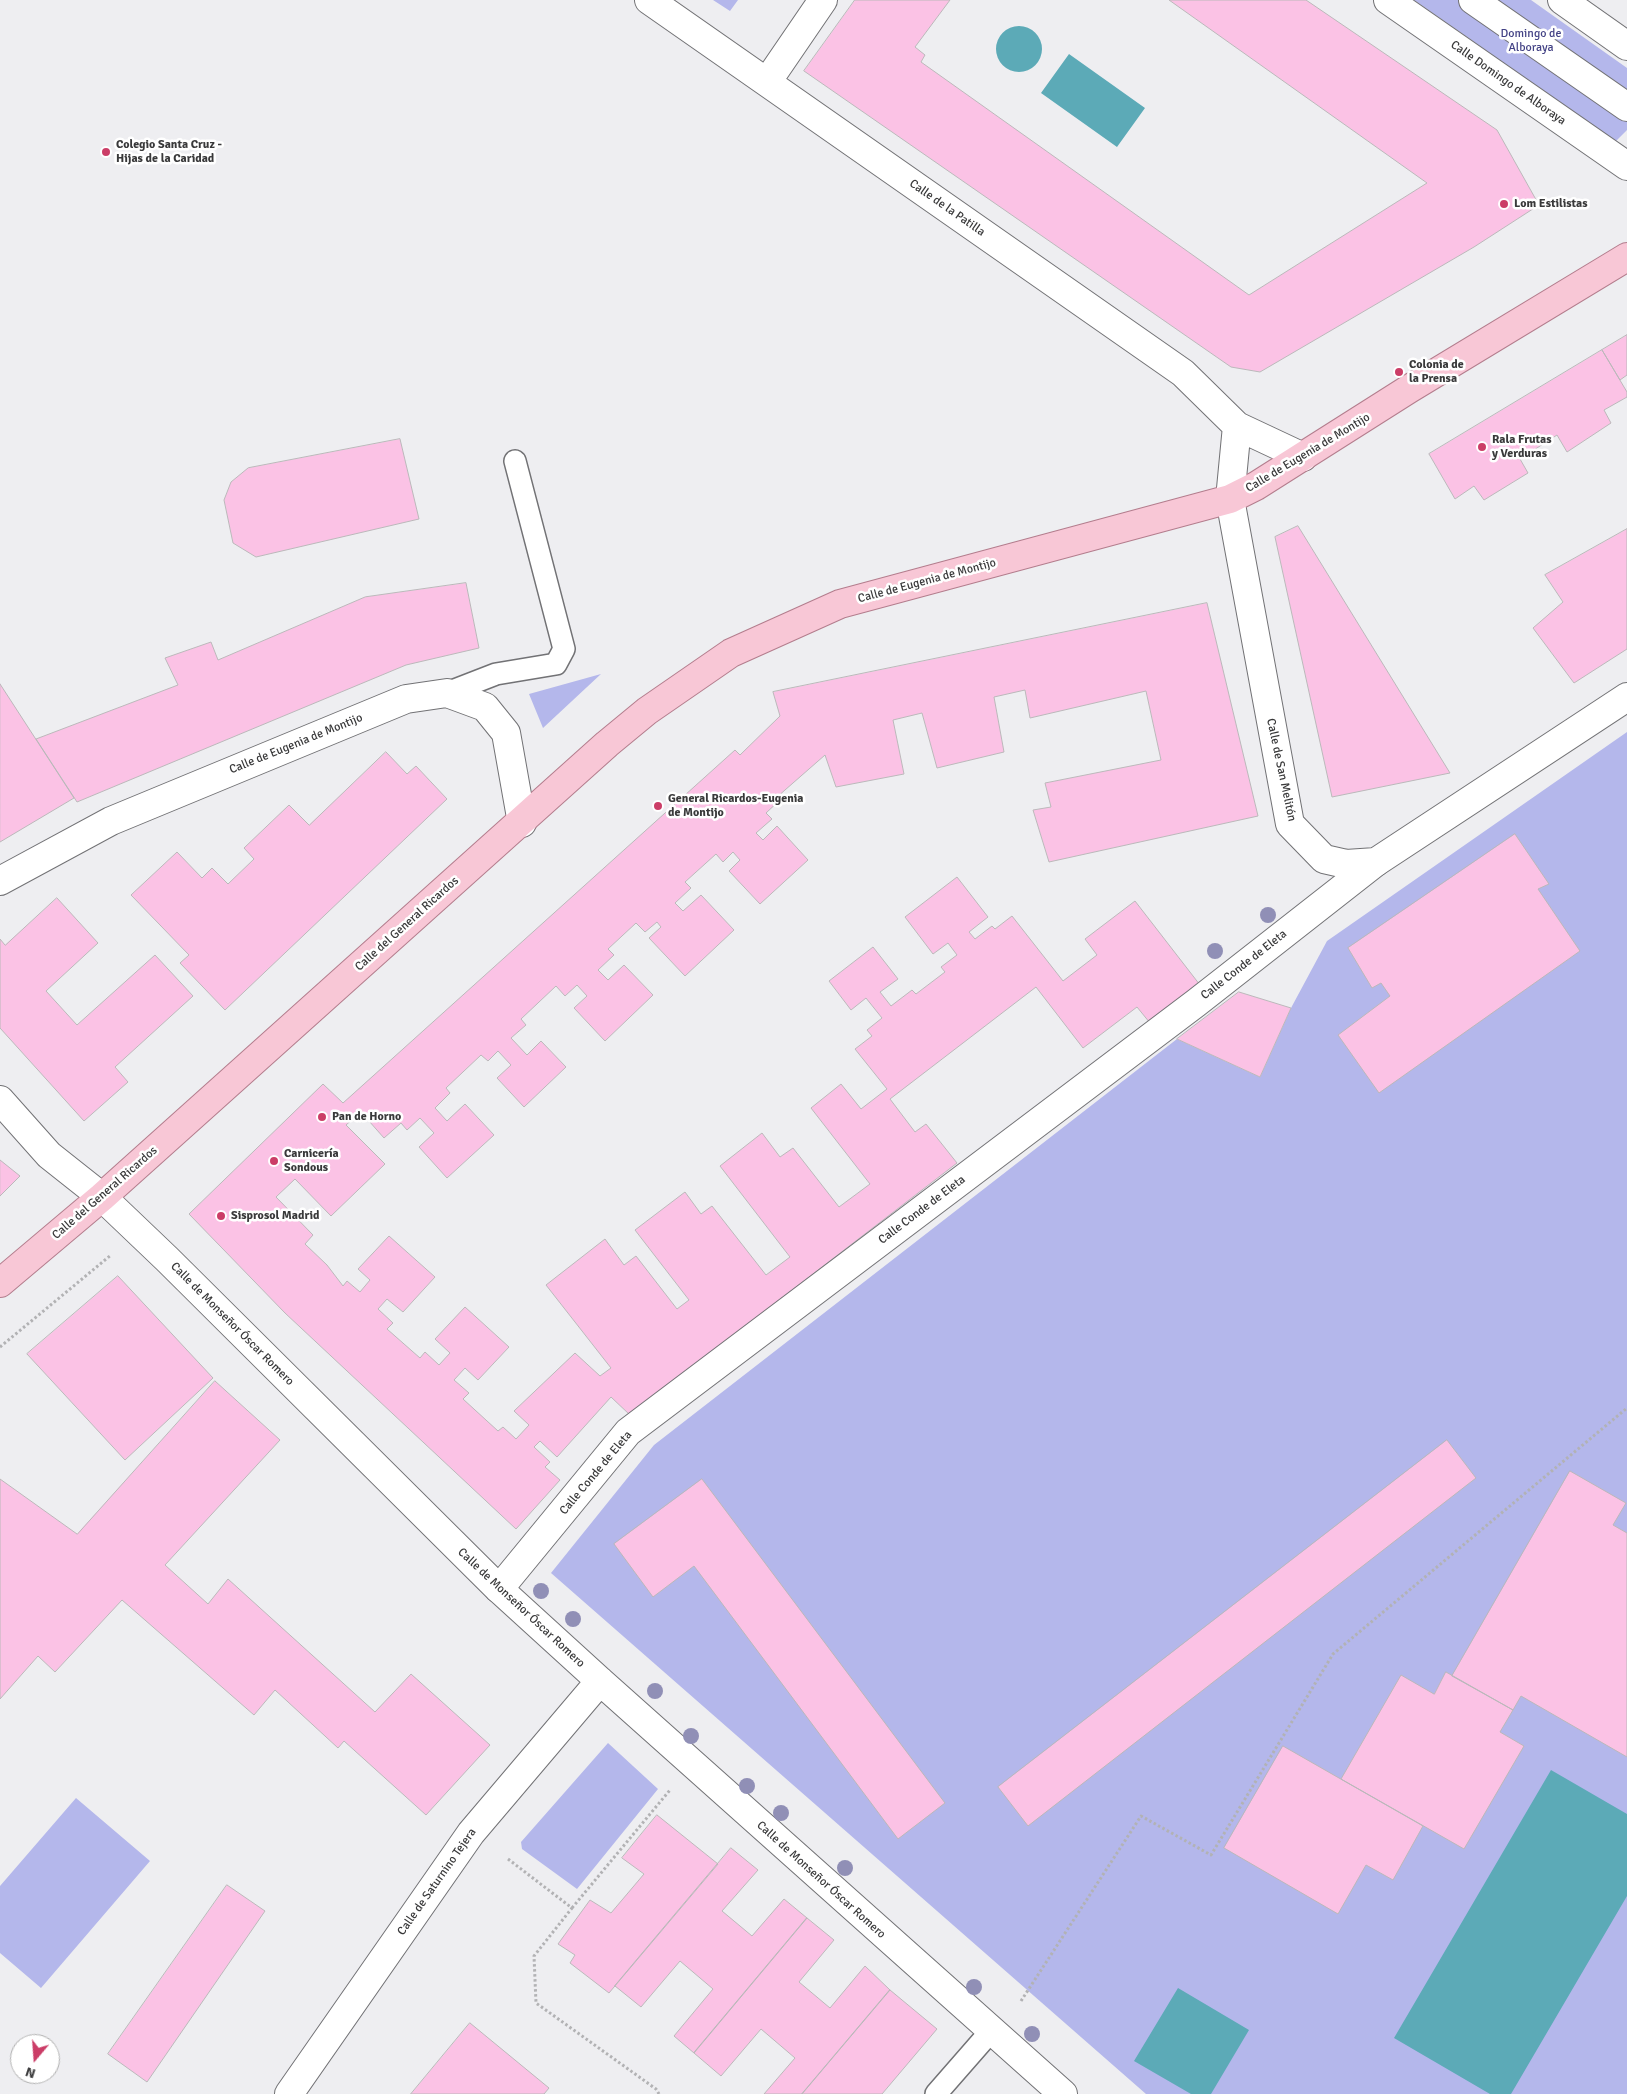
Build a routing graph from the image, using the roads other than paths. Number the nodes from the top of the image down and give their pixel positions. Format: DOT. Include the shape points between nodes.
graph roads {
  1 [pos="649,0"];
  2 [pos="823,0"];
  3 [pos="1388,0"];
  4 [pos="1473,0"];
  5 [pos="1562,0"];
  6 [pos="1627,46"];
  7 [pos="767,82"];
  8 [pos="1627,107"];
  9 [pos="1627,166"];
  10 [pos="1627,257"];
  11 [pos="1236,426"];
  12 [pos="1303,457"];
  13 [pos="515,461"];
  14 [pos="1230,499"];
  15 [pos="840,604"];
  16 [pos="447,694"];
  17 [pos="1627,697"];
  18 [pos="522,823"];
  19 [pos="1376,862"];
  20 [pos="0,880"];
  21 [pos="0,1100"];
  22 [pos="102,1197"];
  23 [pos="0,1283"];
  24 [pos="499,1589"];
  25 [pos="600,1682"];
  26 [pos="991,2031"];
  27 [pos="289,2094"];
  28 [pos="936,2094"];
  29 [pos="1063,2094"];
  1 -- 7 [label="street, Calle de la Patilla"];
  2 -- 7 [label="street"];
  3 -- 9 [label="street, Calle Domingo de Alboraya"];
  4 -- 8 [label="street"];
  5 -- 6 [label="street"];
  7 -- 11 [label="street, Calle de la Patilla" via="1183,373"];
  10 -- 12 [label="main road, Calle de Eugenia de Montijo"];
  11 -- 12 [label="street, Calle de la Patilla"];
  11 -- 14 [label="street"];
  12 -- 14 [label="main road, Calle de Eugenia de Montijo"];
  13 -- 16 [label="lane" via="564,648 556,664 496,674"];
  14 -- 15 [label="main road, Calle de Eugenia de Montijo"];
  14 -- 19 [label="street, Calle de San Melitón" via="1290,824 1324,859 1346,864"];
  15 -- 18 [label="main road, Calle del General Ricardos" via="731,653 647,711"];
  16 -- 18 [label="street, Calle de Eugenia de Montijo" via="485,707 506,733"];
  16 -- 20 [label="street, Calle de Eugenia de Montijo" via="406,699 120,817"];
  17 -- 19 [label="street, Calle de San Melitón"];
  18 -- 22 [label="main road, Calle del General Ricardos"];
  19 -- 24 [label="street, Calle Conde de Eleta" via="1196,1003 628,1432"];
  21 -- 22 [label="street, Calle de Monseñor Óscar Romero" via="50,1155"];
  22 -- 23 [label="main road, Calle del General Ricardos"];
  22 -- 24 [label="street, Calle de Monseñor Óscar Romero"];
  24 -- 25 [label="street, Calle de Monseñor Óscar Romero"];
  25 -- 26 [label="street, Calle de Monseñor Óscar Romero"];
  25 -- 27 [label="street, Calle de Saturnino Tejera" via="471,1833"];
  26 -- 28 [label="lane"];
  26 -- 29 [label="street, Calle de Monseñor Óscar Romero"];
}
